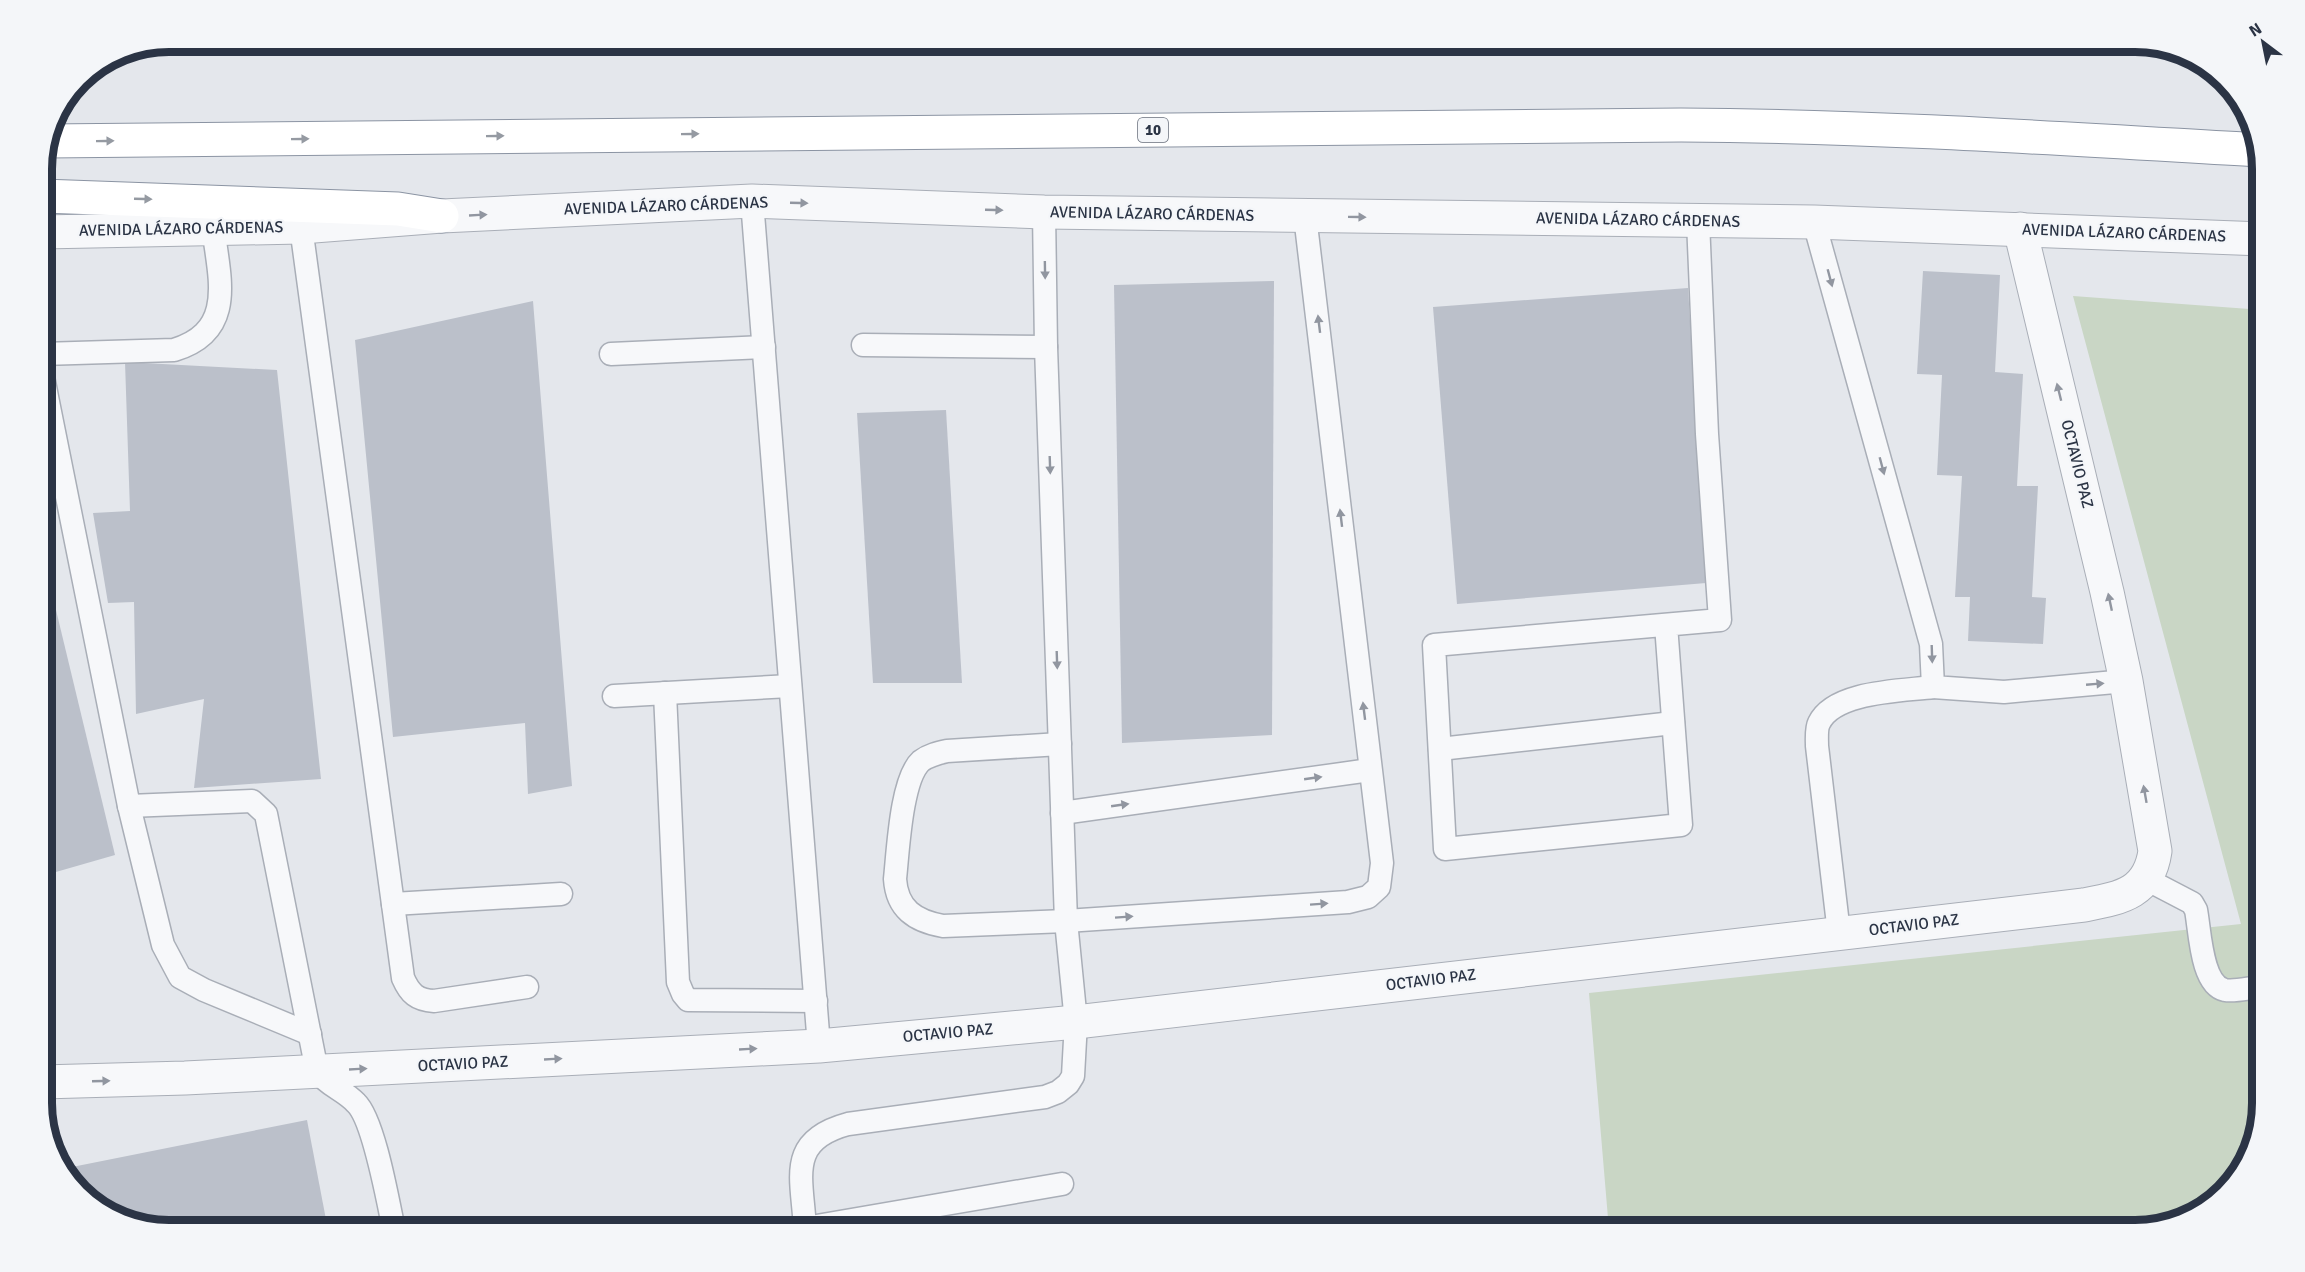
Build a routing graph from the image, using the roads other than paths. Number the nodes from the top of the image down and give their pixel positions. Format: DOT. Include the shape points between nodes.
graph roads {
  1 [pos="56,141"];
  2 [pos="2250,150"];
  3 [pos="53,195"];
  4 [pos="752,201"];
  5 [pos="1044,212"];
  6 [pos="442,216"];
  7 [pos="1305,216"];
  8 [pos="1698,221"];
  9 [pos="1814,222"];
  10 [pos="213,227"];
  11 [pos="301,227"];
  12 [pos="2020,229"];
  13 [pos="53,232"];
  14 [pos="2252,239"];
  15 [pos="863,345"];
  16 [pos="1046,346"];
  17 [pos="764,347"];
  18 [pos="53,354"];
  19 [pos="611,354"];
  20 [pos="53,427"];
  21 [pos="1666,625"];
  22 [pos="2126,681"];
  23 [pos="790,686"];
  24 [pos="1933,687"];
  25 [pos="665,693"];
  26 [pos="614,696"];
  27 [pos="1673,723"];
  28 [pos="1060,744"];
  29 [pos="1440,749"];
  30 [pos="1371,770"];
  31 [pos="129,806"];
  32 [pos="1062,813"];
  33 [pos="2146,879"];
  34 [pos="561,894"];
  35 [pos="393,904"];
  36 [pos="1066,921"];
  37 [pos="1839,933"];
  38 [pos="527,987"];
  39 [pos="2252,988"];
  40 [pos="816,1001"];
  41 [pos="1076,1022"];
  42 [pos="310,1034"];
  43 [pos="819,1046"];
  44 [pos="317,1071"];
  45 [pos="53,1082"];
  46 [pos="1062,1184"];
  47 [pos="392,1220"];
  48 [pos="805,1220"];
  49 [pos="856,1220"];
  1 -- 2 [label="highway, 10, one-way" via="1776,125"];
  3 -- 6 [label="highway, one-way" via="398,209"];
  4 -- 5 [label="street, AVENIDA LÁZARO CÁRDENAS, one-way"];
  6 -- 4 [label="street, AVENIDA LÁZARO CÁRDENAS, one-way"];
  4 -- 17 [label="lane"];
  5 -- 7 [label="street, AVENIDA LÁZARO CÁRDENAS"];
  5 -- 16 [label="lane, one-way"];
  6 -- 11 [label="street, AVENIDA LÁZARO CÁRDENAS"];
  7 -- 8 [label="street, AVENIDA LÁZARO CÁRDENAS, one-way"];
  30 -- 7 [label="lane, one-way"];
  8 -- 9 [label="street, AVENIDA LÁZARO CÁRDENAS"];
  8 -- 21 [label="lane" via="1720,620"];
  9 -- 12 [label="street, AVENIDA LÁZARO CÁRDENAS"];
  9 -- 24 [label="lane, one-way" via="1931,644"];
  10 -- 11 [label="street, AVENIDA LÁZARO CÁRDENAS"];
  10 -- 13 [label="street, AVENIDA LÁZARO CÁRDENAS"];
  10 -- 18 [label="lane" via="221,304 202,336 189,346 174,350"];
  11 -- 35 [label="lane"];
  12 -- 14 [label="street, AVENIDA LÁZARO CÁRDENAS"];
  22 -- 12 [label="street, OCTAVIO PAZ, one-way"];
  15 -- 16 [label="lane"];
  16 -- 28 [label="lane, one-way"];
  17 -- 19 [label="lane"];
  17 -- 23 [label="lane"];
  20 -- 31 [label="lane"];
  21 -- 27 [label="lane"];
  21 -- 29 [label="lane" via="1434,645"];
  24 -- 22 [label="lane, one-way" via="2004,692"];
  33 -- 22 [label="street, OCTAVIO PAZ, one-way" via="2155,851"];
  23 -- 25 [label="lane"];
  23 -- 40 [label="lane"];
  24 -- 37 [label="lane" via="1855,698 1831,708 1819,724 1817,746"];
  25 -- 26 [label="lane"];
  25 -- 40 [label="lane" via="678,982 682,994 688,1000"];
  27 -- 29 [label="lane"];
  27 -- 29 [label="lane" via="1681,825 1445,849"];
  28 -- 32 [label="lane"];
  28 -- 36 [label="lane" via="947,751 920,762 906,795 895,879 900,902 909,914 926,923 943,926"];
  32 -- 30 [label="lane, one-way"];
  36 -- 30 [label="lane, one-way" via="1348,902 1368,897 1379,887 1382,863"];
  31 -- 42 [label="lane" via="163,945 180,977"];
  31 -- 42 [label="lane" via="252,801 266,814"];
  32 -- 36 [label="lane"];
  33 -- 37 [label="street, OCTAVIO PAZ" via="2135,890 2115,899 2084,905"];
  33 -- 39 [label="lane" via="2192,903 2205,967 2212,981 2224,990"];
  34 -- 35 [label="lane"];
  35 -- 38 [label="lane" via="404,978 414,996 434,1001"];
  36 -- 41 [label="lane"];
  37 -- 41 [label="street, OCTAVIO PAZ"];
  40 -- 43 [label="lane"];
  41 -- 43 [label="street, OCTAVIO PAZ"];
  41 -- 48 [label="lane" via="1073,1076 1058,1092 1046,1097 848,1124 819,1135 802,1159"];
  42 -- 44 [label="lane"];
  44 -- 43 [label="street, OCTAVIO PAZ, one-way"];
  45 -- 44 [label="street, OCTAVIO PAZ, one-way"];
  44 -- 47 [label="lane" via="325,1082 357,1103 369,1124"];
  46 -- 49 [label="lane"];
}
